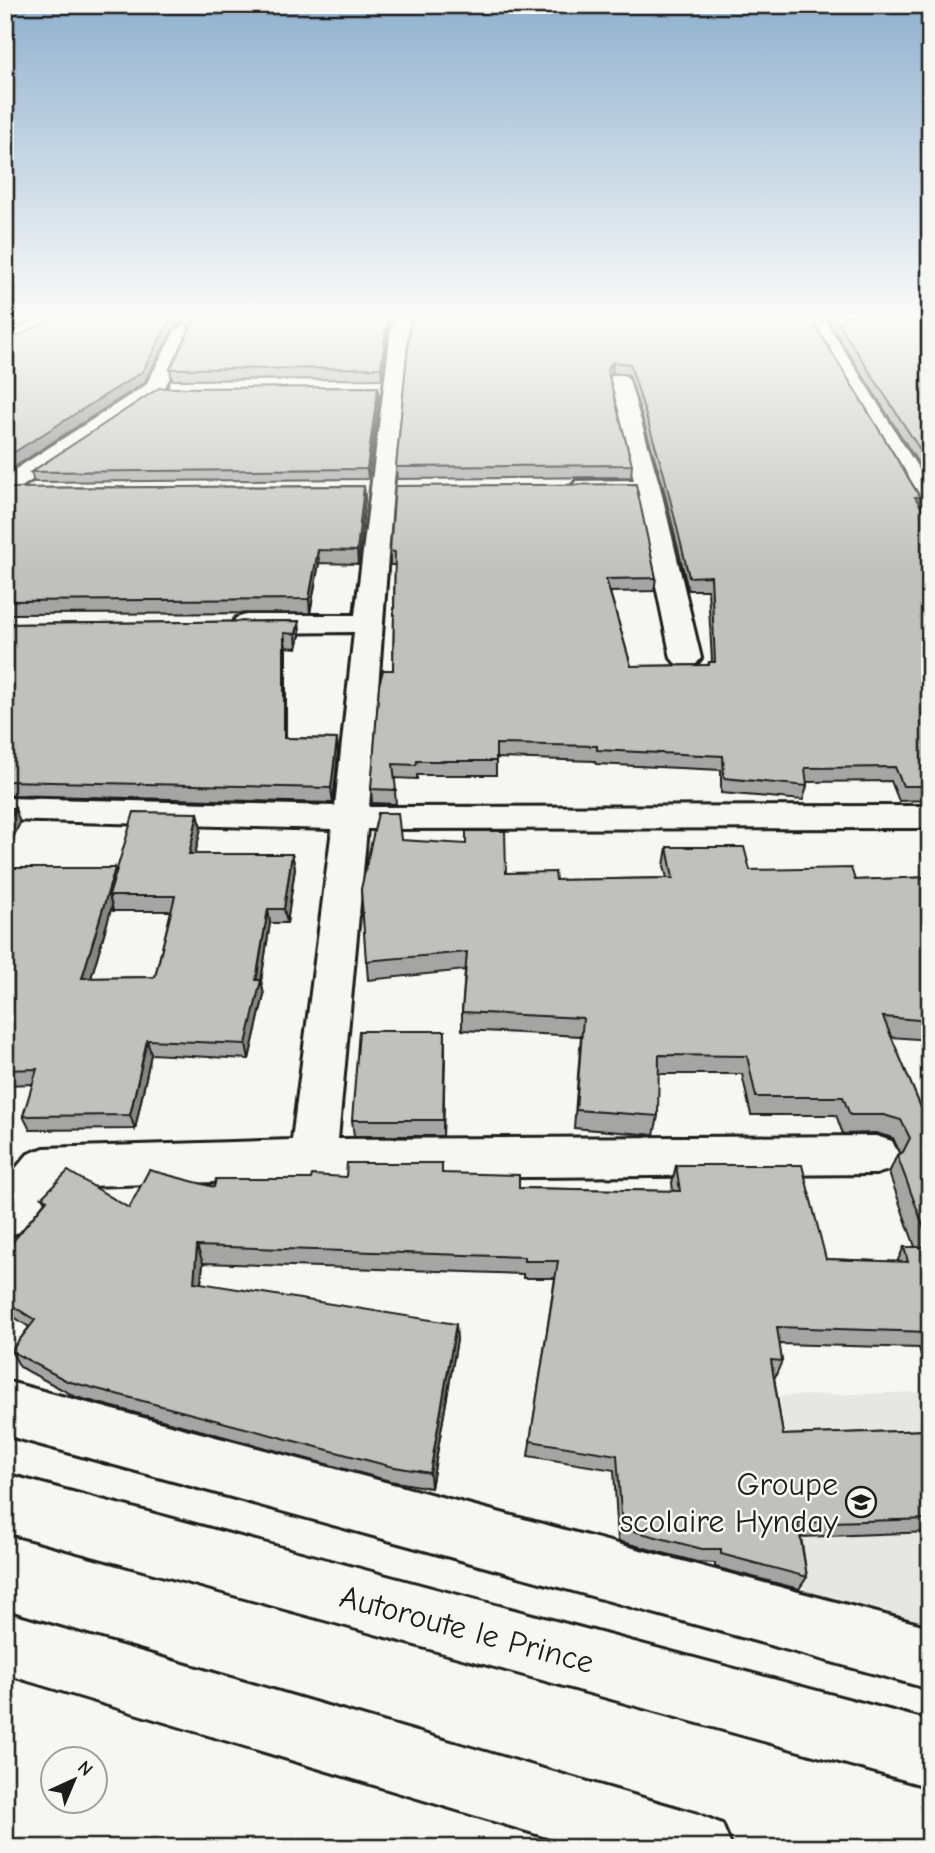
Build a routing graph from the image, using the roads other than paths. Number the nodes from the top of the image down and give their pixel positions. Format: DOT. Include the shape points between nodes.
graph roads {
  1 [pos="136,401"];
  2 [pos="385,401"];
  3 [pos="626,401"];
  4 [pos="866,401"];
  5 [pos="5,487"];
  6 [pos="560,487"];
  7 [pos="648,487"];
  8 [pos="5,492"];
  9 [pos="33,492"];
  10 [pos="930,507"];
  11 [pos="370,623"];
  12 [pos="221,624"];
  13 [pos="686,658"];
  14 [pos="5,809"];
  15 [pos="930,817"];
  16 [pos="351,818"];
  17 [pos="876,1155"];
  18 [pos="313,1159"];
  19 [pos="5,1216"];
  20 [pos="5,1408"];
  21 [pos="5,1503"];
  22 [pos="5,1643"];
  23 [pos="930,1658"];
  24 [pos="930,1754"];
  25 [pos="698,1848"];
  1 -- 5 [label="street"];
  2 -- 11 [label="street"];
  3 -- 7 [label="street"];
  4 -- 10 [label="street"];
  6 -- 7 [label="street"];
  7 -- 13 [label="street"];
  8 -- 9 [label="street"];
  11 -- 12 [label="street"];
  11 -- 16 [label="street"];
  14 -- 16 [label="street"];
  15 -- 16 [label="street"];
  16 -- 18 [label="street"];
  17 -- 18 [label="street"];
  18 -- 19 [label="street" via="44,1168"];
  20 -- 23 [label="street"];
  21 -- 24 [label="street, Autoroute le Prince"];
  22 -- 25 [label="street"];
}
